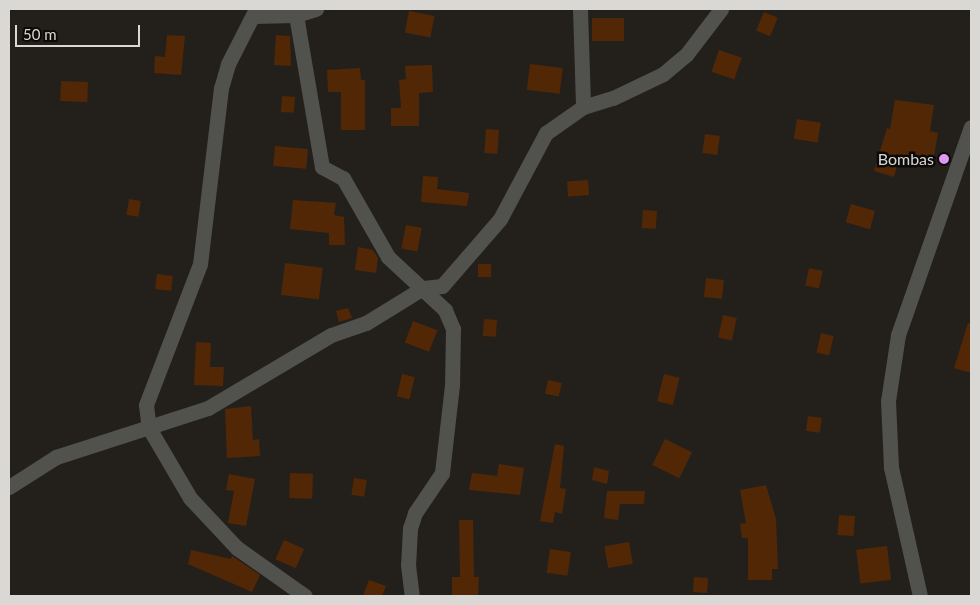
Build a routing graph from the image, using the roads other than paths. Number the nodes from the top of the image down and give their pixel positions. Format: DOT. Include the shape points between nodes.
graph roads {
  1 [pos="316,9"];
  2 [pos="580,9"];
  3 [pos="722,9"];
  4 [pos="255,13"];
  5 [pos="296,16"];
  6 [pos="583,107"];
  7 [pos="971,127"];
  8 [pos="423,288"];
  9 [pos="149,428"];
  10 [pos="9,487"];
  11 [pos="305,596"];
  12 [pos="412,596"];
  13 [pos="920,596"];
  1 -- 5 [label="street"];
  2 -- 6 [label="street"];
  3 -- 6 [label="street" via="686,55 663,74 613,98"];
  4 -- 5 [label="street"];
  4 -- 9 [label="street" via="228,64 221,88 200,264 146,405"];
  5 -- 8 [label="street" via="322,167 342,178 388,257"];
  6 -- 8 [label="street" via="546,133 500,219 476,250 442,286"];
  7 -- 13 [label="street" via="898,335 888,401 891,467"];
  8 -- 9 [label="street" via="366,323 331,335 208,408"];
  8 -- 12 [label="street" via="445,310 453,330 452,385 442,473 415,513 410,528 408,565"];
  9 -- 10 [label="street" via="56,457"];
  9 -- 11 [label="street" via="190,498 237,548"];
}
